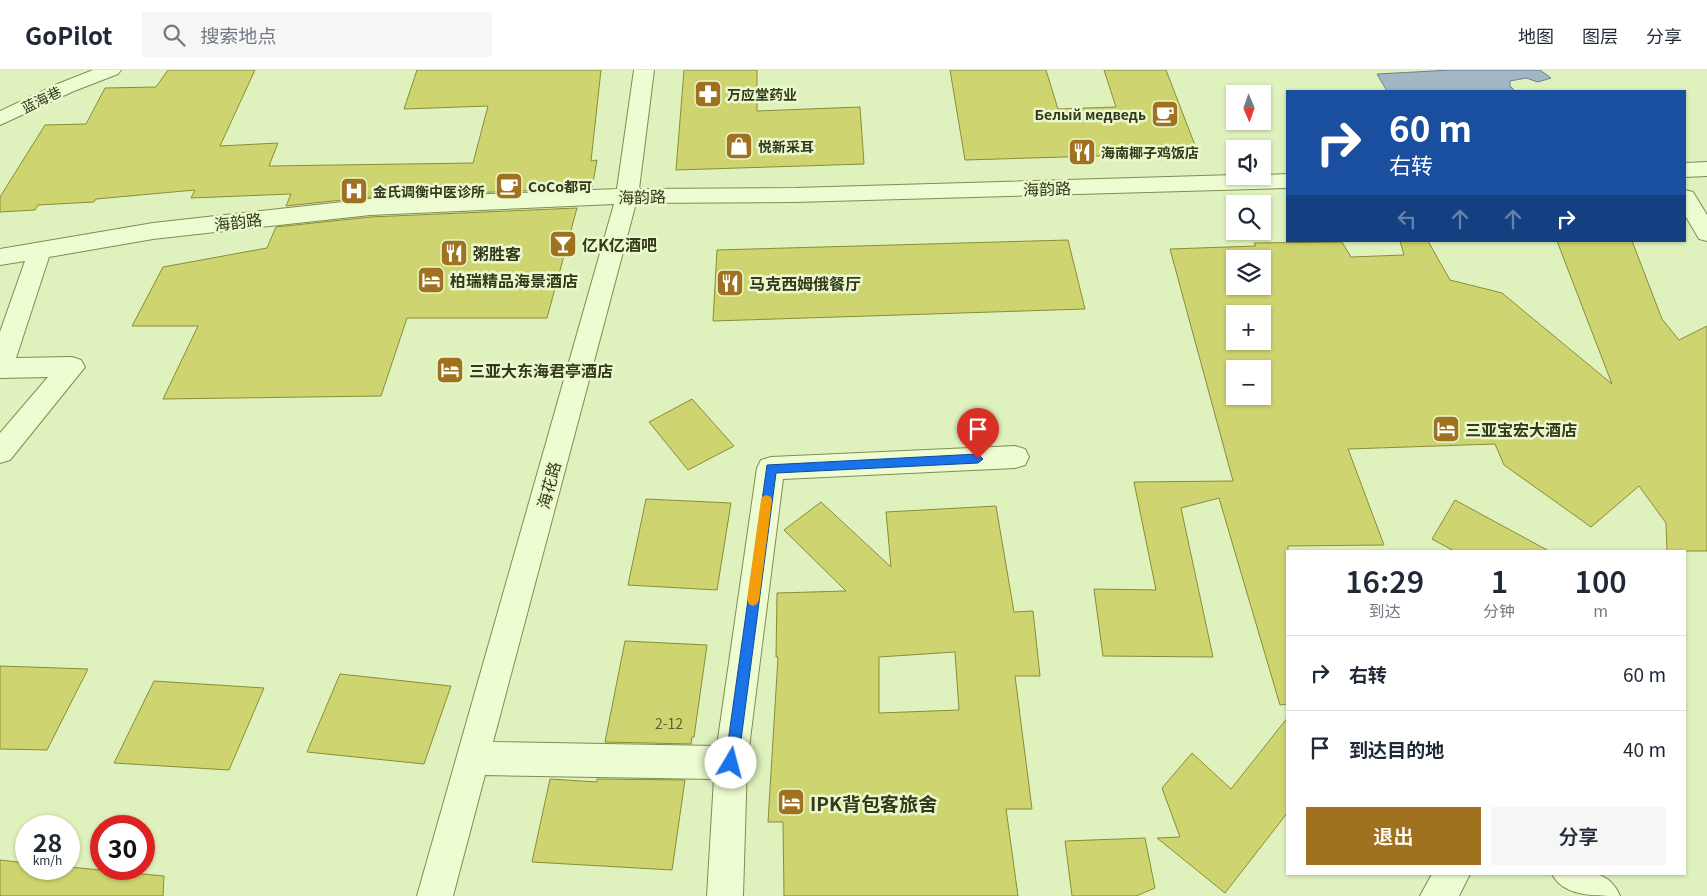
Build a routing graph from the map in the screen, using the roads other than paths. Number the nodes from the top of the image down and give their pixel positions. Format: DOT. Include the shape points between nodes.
graph roads {
  1 [pos="111,70"];
  2 [pos="644,70"];
  3 [pos="0,119"];
  4 [pos="1707,169"];
  5 [pos="1686,170"];
  6 [pos="1286,181"];
  7 [pos="627,196"];
  8 [pos="1686,199"];
  9 [pos="1707,233"];
  10 [pos="40,250"];
  11 [pos="0,257"];
  12 [pos="0,368"];
  13 [pos="0,452"];
  14 [pos="1015,457"];
  15 [pos="472,758"];
  16 [pos="731,763"];
  17 [pos="1452,875"];
  18 [pos="1570,875"];
  19 [pos="435,896"];
  20 [pos="725,896"];
  21 [pos="1438,896"];
  22 [pos="1602,896"];
  1 -- 3 [label="street, 蓝海巷" via="64,88"];
  2 -- 7 [label="street, 海花路"];
  4 -- 5 [label="street"];
  6 -- 7 [label="street, 海韵路" via="795,195"];
  7 -- 10 [label="street, 海韵路" via="370,207 162,230"];
  7 -- 15 [label="street, 海花路"];
  8 -- 9 [label="street"];
  10 -- 11 [label="street, 海韵路"];
  10 -- 12 [label="street"];
  12 -- 13 [label="street" via="72,367"];
  14 -- 16 [label="street" via="771,468"];
  15 -- 16 [label="street"];
  15 -- 19 [label="street, 海花路"];
  16 -- 20 [label="street"];
  17 -- 21 [label="street"];
  18 -- 22 [label="street"];
}
